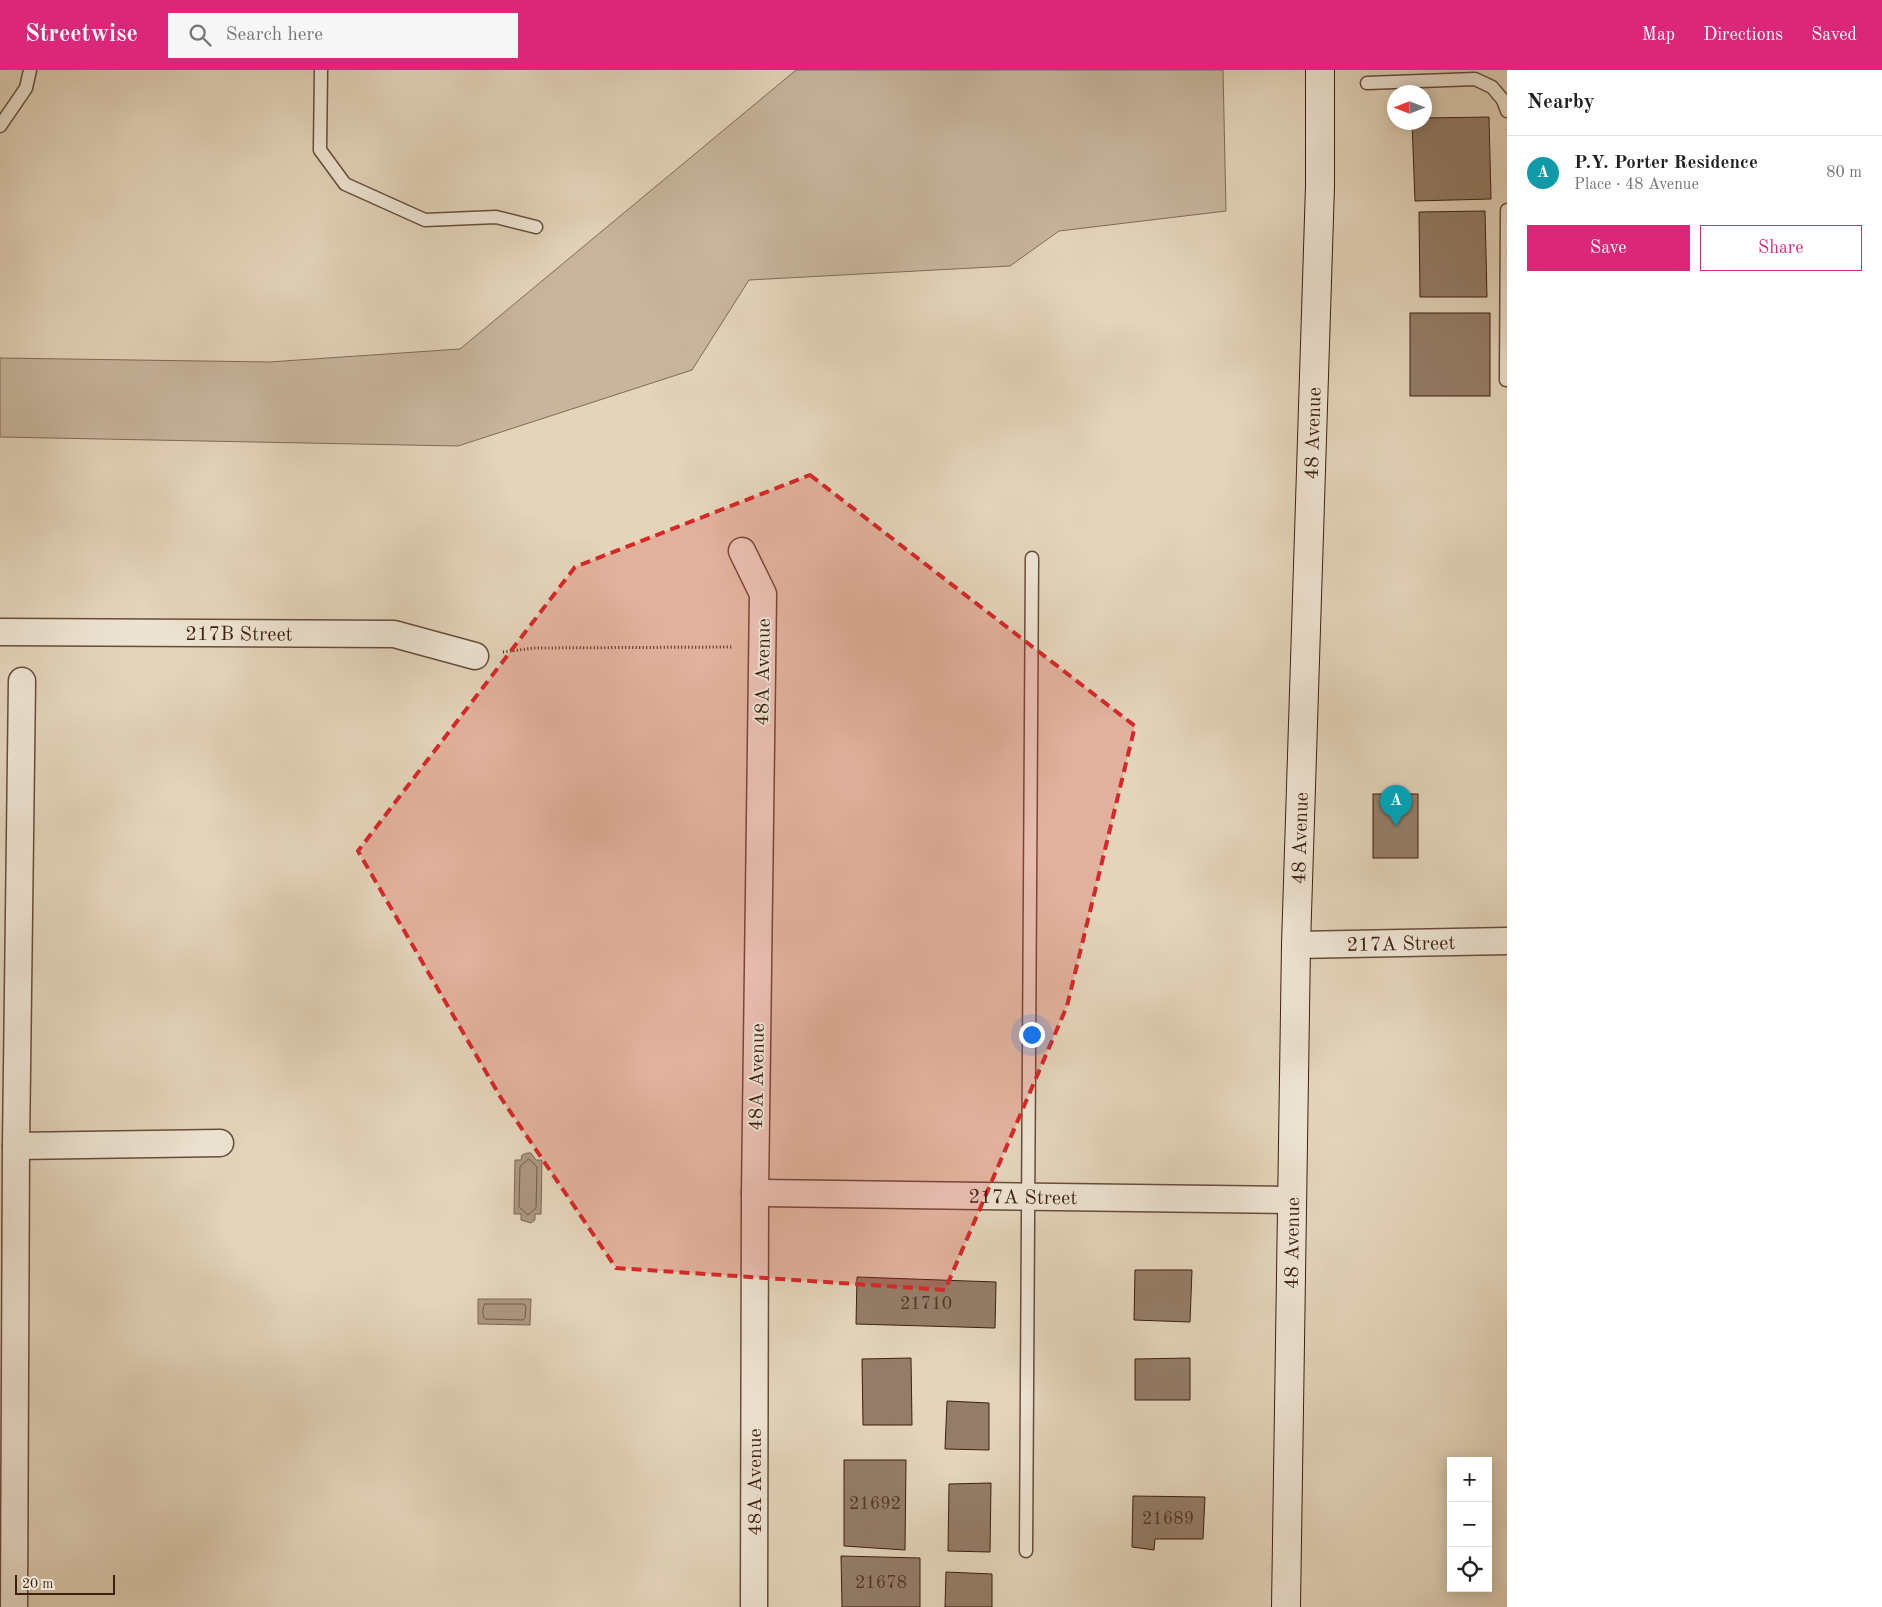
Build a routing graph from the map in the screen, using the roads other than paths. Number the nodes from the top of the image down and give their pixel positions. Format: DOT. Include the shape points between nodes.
graph roads {
  1 [pos="30,70"];
  2 [pos="321,70"];
  3 [pos="1320,70"];
  4 [pos="1367,83"];
  5 [pos="1507,110"];
  6 [pos="0,126"];
  7 [pos="1507,210"];
  8 [pos="536,228"];
  9 [pos="1507,274"];
  10 [pos="1506,380"];
  11 [pos="742,551"];
  12 [pos="1032,558"];
  13 [pos="0,632"];
  14 [pos="475,656"];
  15 [pos="22,680"];
  16 [pos="1507,941"];
  17 [pos="1296,945"];
  18 [pos="220,1143"];
  19 [pos="16,1146"];
  20 [pos="755,1193"];
  21 [pos="1028,1196"];
  22 [pos="1291,1200"];
  23 [pos="1026,1551"];
  24 [pos="14,1607"];
  25 [pos="754,1607"];
  26 [pos="1286,1607"];
  1 -- 6 [label="lane" via="26,88"];
  2 -- 8 [label="lane" via="320,150 345,184 425,220 496,216"];
  3 -- 17 [label="main road, 48 Avenue" via="1320,186"];
  4 -- 5 [label="lane" via="1475,79 1492,87"];
  7 -- 9 [label="lane"];
  9 -- 10 [label="lane"];
  11 -- 20 [label="street, 48A Avenue" via="763,594"];
  12 -- 21 [label="lane"];
  13 -- 14 [label="street, 217B Street" via="394,634"];
  15 -- 19 [label="street"];
  16 -- 17 [label="street, 217A Street"];
  17 -- 22 [label="main road, 48 Avenue"];
  18 -- 19 [label="street"];
  19 -- 24 [label="street"];
  20 -- 21 [label="street, 217A Street"];
  20 -- 25 [label="street, 48A Avenue"];
  21 -- 22 [label="street, 217A Street"];
  21 -- 23 [label="lane"];
  22 -- 26 [label="main road, 48 Avenue"];
}
